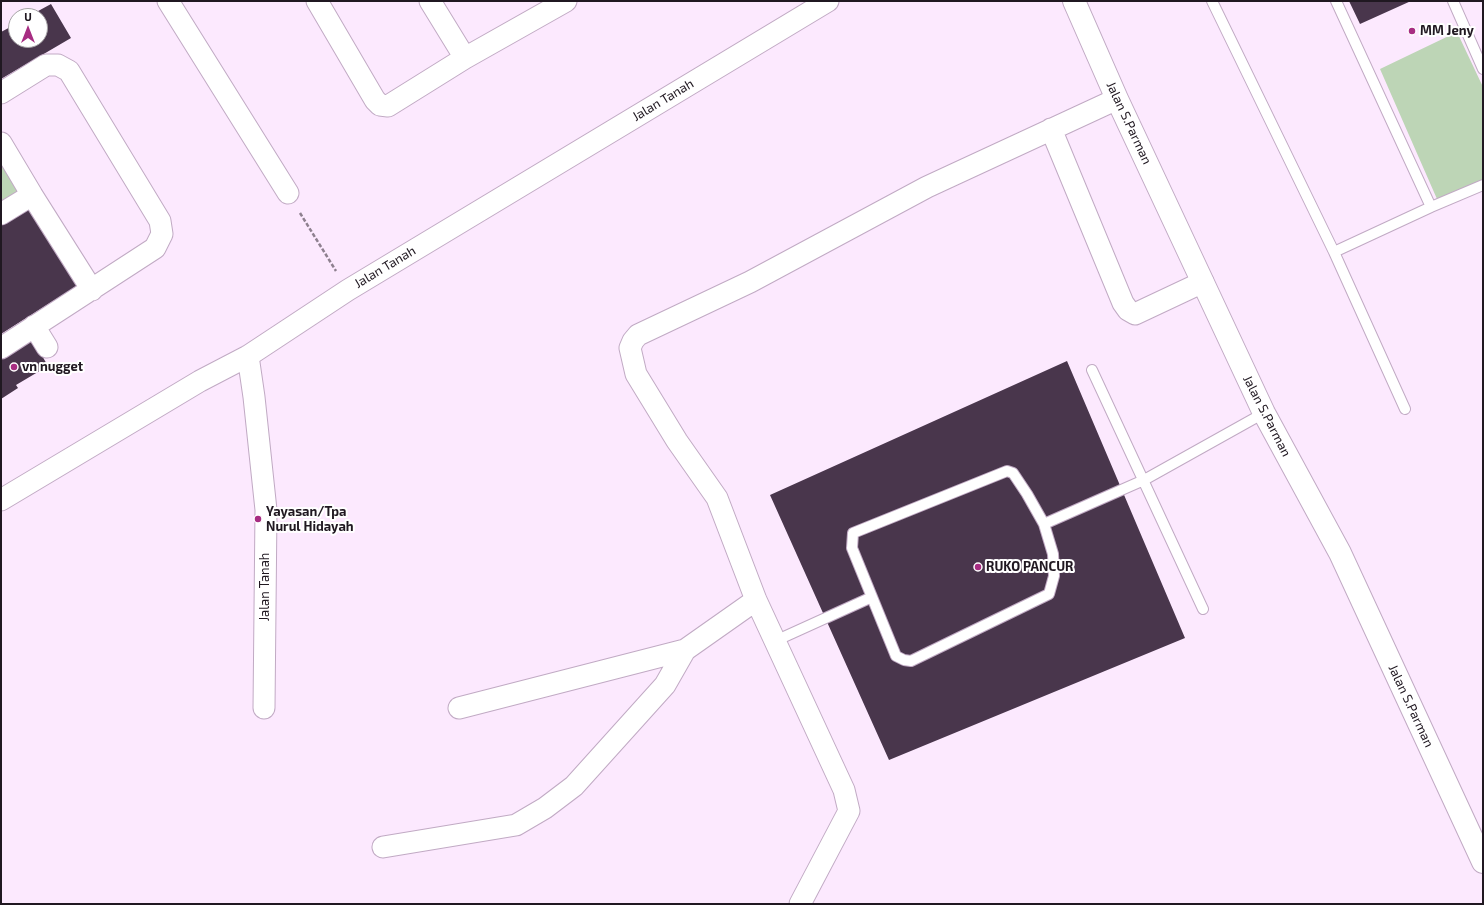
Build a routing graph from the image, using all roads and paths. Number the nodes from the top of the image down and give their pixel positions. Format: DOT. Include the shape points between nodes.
graph roads {
  1 [pos="168,1"];
  2 [pos="317,1"];
  3 [pos="430,1"];
  4 [pos="566,1"];
  5 [pos="828,1"];
  6 [pos="1074,1"];
  7 [pos="1212,1"];
  8 [pos="1336,1"];
  9 [pos="1453,1"];
  10 [pos="537,8"];
  11 [pos="464,58"];
  12 [pos="1483,69"];
  13 [pos="1,93"];
  14 [pos="1117,98"];
  15 [pos="1051,130"];
  16 [pos="1,143"];
  17 [pos="1483,185"];
  18 [pos="288,193"];
  19 [pos="32,195"];
  20 [pos="1431,207"];
  21 [pos="1,214"];
  22 [pos="1334,252"];
  23 [pos="1203,282"];
  24 [pos="92,290"];
  25 [pos="348,290"];
  26 [pos="34,326"];
  27 [pos="47,347"];
  28 [pos="1,348"];
  29 [pos="248,356"];
  30 [pos="1092,370"];
  31 [pos="1405,409"];
  32 [pos="1264,413"];
  33 [pos="1144,480"];
  34 [pos="1,500"];
  35 [pos="1044,524"];
  36 [pos="872,597"];
  37 [pos="756,600"];
  38 [pos="1203,609"];
  39 [pos="775,641"];
  40 [pos="685,650"];
  41 [pos="264,708"];
  42 [pos="459,708"];
  43 [pos="1477,844"];
  44 [pos="383,847"];
  45 [pos="800,904"];
  1 -- 18 [label="street"];
  2 -- 11 [label="street" via="380,105 388,106"];
  3 -- 11 [label="street"];
  4 -- 10 [label="street"];
  5 -- 25 [label="street, Jalan Tanah"];
  6 -- 14 [label="main road, Jalan S.Parman"];
  7 -- 22 [label="lane"];
  8 -- 20 [label="lane"];
  9 -- 12 [label="lane"];
  10 -- 11 [label="street"];
  13 -- 24 [label="street" via="46,65 58,65 69,71 160,221 162,234 155,248"];
  14 -- 15 [label="street"];
  14 -- 23 [label="main road, Jalan S.Parman"];
  15 -- 23 [label="street" via="1128,310 1135,314"];
  15 -- 37 [label="street" via="927,187 750,282 638,335 633,340 630,348 636,374 676,441 717,498"];
  16 -- 19 [label="street"];
  17 -- 20 [label="lane"];
  18 -- 25 [label="path"];
  19 -- 21 [label="street"];
  19 -- 24 [label="street"];
  20 -- 22 [label="lane"];
  22 -- 31 [label="lane"];
  23 -- 32 [label="main road, Jalan S.Parman"];
  24 -- 26 [label="street"];
  25 -- 29 [label="street, Jalan Tanah"];
  26 -- 27 [label="street"];
  26 -- 28 [label="street"];
  29 -- 34 [label="street" via="200,381"];
  29 -- 41 [label="street, Jalan Tanah" via="266,510"];
  30 -- 33 [label="lane"];
  32 -- 33 [label="lane"];
  32 -- 43 [label="main road, Jalan S.Parman" via="1340,553"];
  33 -- 35 [label="lane"];
  33 -- 38 [label="lane"];
  35 -- 36 [label="lane" via="1013,473 1007,471 853,533 852,548"];
  35 -- 36 [label="lane" via="1053,554 1054,576 1049,594 911,661 896,656"];
  36 -- 39 [label="lane"];
  37 -- 39 [label="street"];
  37 -- 40 [label="street"];
  39 -- 45 [label="street" via="834,766 849,811"];
  40 -- 42 [label="street"];
  40 -- 44 [label="street" via="665,685 574,786 545,808 516,824"];
}
